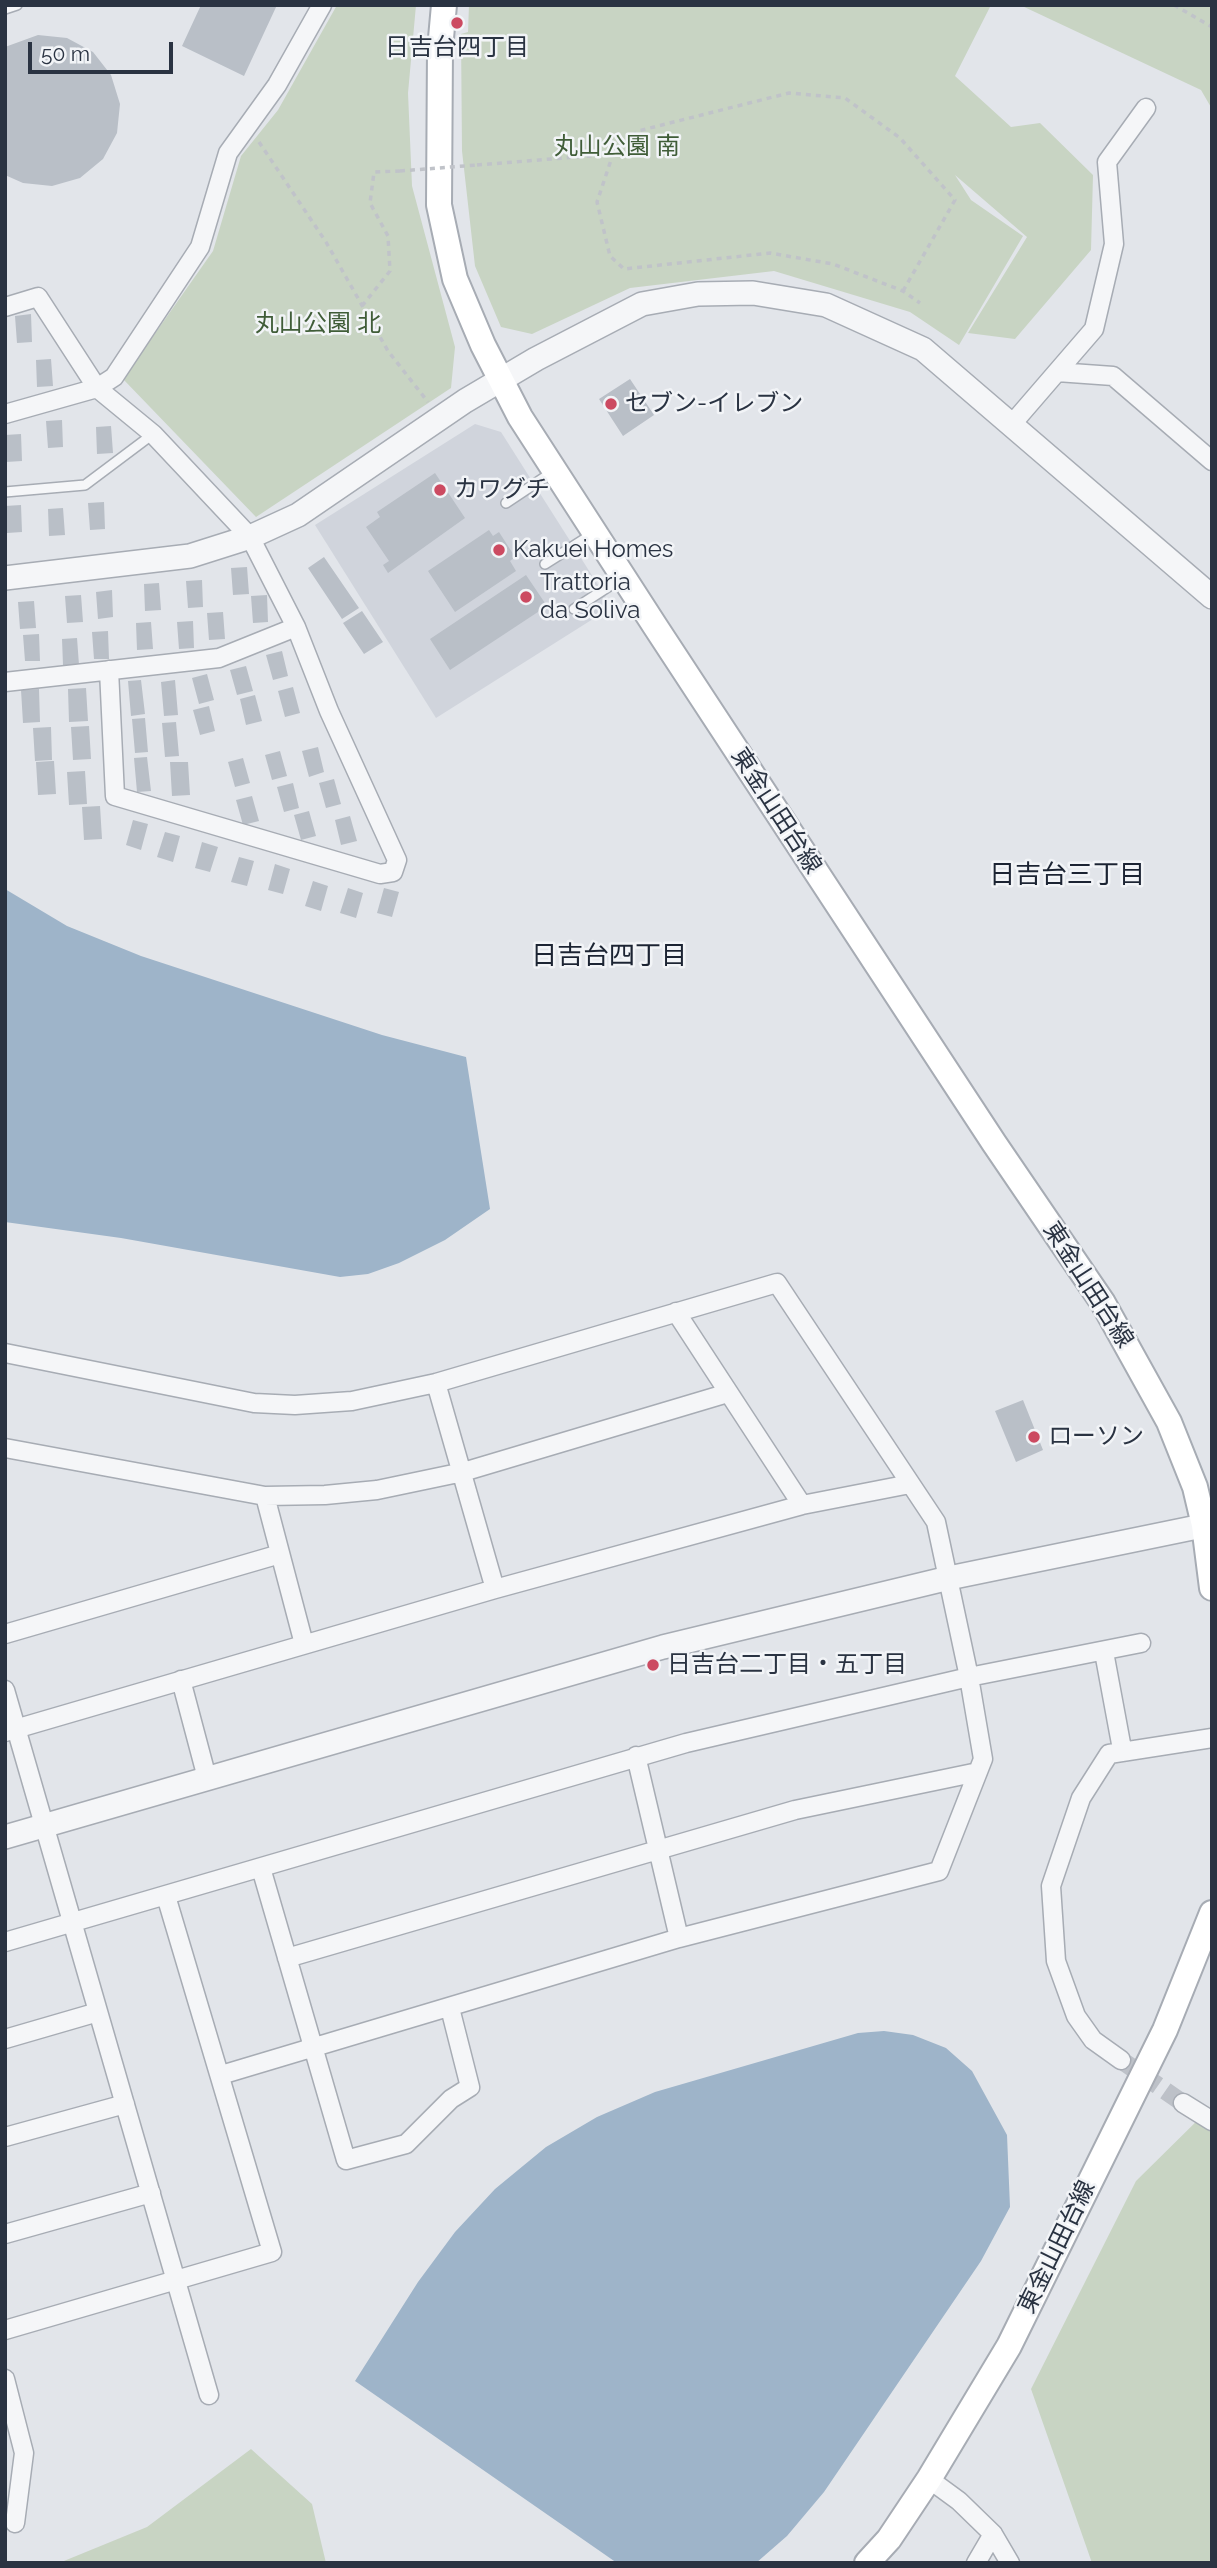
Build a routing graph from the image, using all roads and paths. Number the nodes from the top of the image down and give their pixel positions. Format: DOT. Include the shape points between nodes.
graph roads {
  1 [pos="18,5"];
  2 [pos="322,5"];
  3 [pos="444,5"];
  4 [pos="1174,5"];
  5 [pos="5,9"];
  6 [pos="1212,27"];
  7 [pos="1146,108"];
  8 [pos="247,124"];
  9 [pos="613,153"];
  10 [pos="903,291"];
  11 [pos="920,303"];
  12 [pos="362,306"];
  13 [pos="5,307"];
  14 [pos="1057,372"];
  15 [pos="500,380"];
  16 [pos="97,388"];
  17 [pos="5,414"];
  18 [pos="440,418"];
  19 [pos="1012,424"];
  20 [pos="153,434"];
  21 [pos="1212,461"];
  22 [pos="555,471"];
  23 [pos="5,492"];
  24 [pos="506,503"];
  25 [pos="594,532"];
  26 [pos="250,537"];
  27 [pos="545,564"];
  28 [pos="623,577"];
  29 [pos="5,578"];
  30 [pos="1212,597"];
  31 [pos="574,609"];
  32 [pos="296,627"];
  33 [pos="109,670"];
  34 [pos="5,681"];
  35 [pos="676,1312"];
  36 [pos="5,1353"];
  37 [pos="436,1383"];
  38 [pos="728,1393"];
  39 [pos="5,1448"];
  40 [pos="463,1472"];
  41 [pos="910,1484"];
  42 [pos="265,1496"];
  43 [pos="802,1506"];
  44 [pos="1208,1525"];
  45 [pos="280,1554"];
  46 [pos="949,1578"];
  47 [pos="1212,1588"];
  48 [pos="495,1589"];
  49 [pos="5,1634"];
  50 [pos="1141,1643"];
  51 [pos="304,1644"];
  52 [pos="1104,1652"];
  53 [pos="969,1677"];
  54 [pos="181,1679"];
  55 [pos="5,1690"];
  56 [pos="11,1730"];
  57 [pos="1212,1738"];
  58 [pos="1122,1749"];
  59 [pos="636,1756"];
  60 [pos="978,1772"];
  61 [pos="207,1778"];
  62 [pos="44,1826"];
  63 [pos="5,1837"];
  64 [pos="656,1849"];
  65 [pos="261,1868"];
  66 [pos="166,1896"];
  67 [pos="1212,1913"];
  68 [pos="73,1924"];
  69 [pos="679,1938"];
  70 [pos="5,1942"];
  71 [pos="287,1958"];
  72 [pos="450,2008"];
  73 [pos="98,2012"];
  74 [pos="5,2039"];
  75 [pos="313,2048"];
  76 [pos="1121,2060"];
  77 [pos="221,2075"];
  78 [pos="1183,2103"];
  79 [pos="125,2104"];
  80 [pos="1212,2121"];
  81 [pos="5,2137"];
  82 [pos="151,2193"];
  83 [pos="5,2234"];
  84 [pos="176,2280"];
  85 [pos="5,2330"];
  86 [pos="5,2379"];
  87 [pos="209,2395"];
  88 [pos="12,2426"];
  89 [pos="929,2479"];
  90 [pos="15,2523"];
  91 [pos="993,2534"];
  92 [pos="867,2563"];
  93 [pos="976,2563"];
  94 [pos="1010,2563"];
  1 -- 5 [label="lane"];
  2 -- 8 [label="street" via="277,85"];
  3 -- 15 [label="main road, 東金山田台線" via="439,205 455,279"];
  4 -- 6 [label="path"];
  7 -- 14 [label="street" via="1107,162 1114,244 1094,329"];
  8 -- 12 [label="path" via="326,242"];
  8 -- 16 [label="street" via="228,153 200,247 114,377"];
  9 -- 10 [label="path" via="597,202 610,256 624,269 770,253 833,264"];
  9 -- 10 [label="path" via="638,131 789,93 845,98 900,138 955,200"];
  9 -- 12 [label="path, bridge" via="374,172 370,203 388,236 390,271"];
  10 -- 11 [label="path"];
  12 -- 18 [label="path" via="388,351"];
  13 -- 16 [label="street" via="38,297"];
  14 -- 19 [label="street"];
  14 -- 21 [label="street" via="1113,376"];
  15 -- 18 [label="street"];
  15 -- 19 [label="street" via="642,304 698,294 753,293 826,305 904,338"];
  15 -- 22 [label="main road, 東金山田台線"];
  16 -- 17 [label="street"];
  16 -- 20 [label="street"];
  18 -- 26 [label="street" via="298,515"];
  19 -- 30 [label="street"];
  20 -- 23 [label="lane" via="85,485"];
  20 -- 26 [label="street"];
  22 -- 24 [label="lane"];
  22 -- 25 [label="main road, 東金山田台線"];
  25 -- 27 [label="lane"];
  25 -- 28 [label="main road, 東金山田台線"];
  26 -- 29 [label="street" via="190,556"];
  26 -- 32 [label="street"];
  28 -- 31 [label="lane"];
  28 -- 44 [label="main road, 東金山田台線" via="1103,1303 1169,1422"];
  32 -- 33 [label="street" via="219,657"];
  32 -- 33 [label="street" via="397,860 393,872 380,874 115,796"];
  33 -- 34 [label="street"];
  35 -- 37 [label="street"];
  35 -- 38 [label="street"];
  35 -- 41 [label="street" via="777,1283"];
  36 -- 37 [label="street" via="254,1403 352,1401"];
  37 -- 40 [label="street"];
  38 -- 40 [label="street"];
  38 -- 43 [label="street"];
  39 -- 42 [label="street"];
  40 -- 42 [label="street" via="377,1490"];
  40 -- 48 [label="street"];
  41 -- 43 [label="street"];
  41 -- 46 [label="street" via="936,1522"];
  42 -- 45 [label="street"];
  43 -- 48 [label="street"];
  44 -- 46 [label="street"];
  44 -- 47 [label="main road, 東金山田台線"];
  45 -- 49 [label="street"];
  45 -- 51 [label="street"];
  46 -- 53 [label="street"];
  46 -- 61 [label="street" via="663,1647"];
  48 -- 51 [label="street"];
  50 -- 52 [label="street"];
  51 -- 54 [label="street"];
  52 -- 53 [label="street"];
  52 -- 58 [label="street"];
  53 -- 59 [label="street"];
  53 -- 60 [label="street" via="983,1759"];
  54 -- 56 [label="street"];
  54 -- 61 [label="street"];
  55 -- 56 [label="street"];
  56 -- 62 [label="street"];
  57 -- 58 [label="street"];
  58 -- 76 [label="street" via="1109,1754 1081,1798 1051,1886 1056,1961 1076,2016 1093,2040"];
  59 -- 64 [label="street"];
  59 -- 65 [label="street"];
  60 -- 64 [label="street" via="795,1810"];
  60 -- 69 [label="street" via="939,1871"];
  61 -- 62 [label="street"];
  62 -- 63 [label="street"];
  62 -- 68 [label="street"];
  64 -- 69 [label="street"];
  64 -- 71 [label="street"];
  65 -- 66 [label="street"];
  65 -- 71 [label="street"];
  66 -- 68 [label="street"];
  66 -- 77 [label="street"];
  67 -- 89 [label="main road, 東金山田台線" via="1165,2030 1009,2346"];
  68 -- 70 [label="street"];
  68 -- 73 [label="street"];
  69 -- 72 [label="street"];
  71 -- 75 [label="street"];
  72 -- 75 [label="street"];
  72 -- 75 [label="street" via="470,2087 406,2144 346,2160"];
  73 -- 74 [label="street"];
  73 -- 79 [label="street"];
  75 -- 77 [label="street"];
  77 -- 84 [label="street" via="272,2252"];
  78 -- 80 [label="street"];
  79 -- 81 [label="street"];
  79 -- 82 [label="street"];
  82 -- 83 [label="street"];
  82 -- 84 [label="street"];
  84 -- 85 [label="street"];
  84 -- 87 [label="street"];
  86 -- 88 [label="street"];
  88 -- 90 [label="street" via="24,2453"];
  89 -- 91 [label="street"];
  89 -- 92 [label="main road, 東金山田台線"];
  91 -- 93 [label="street"];
  91 -- 94 [label="street"];
}
